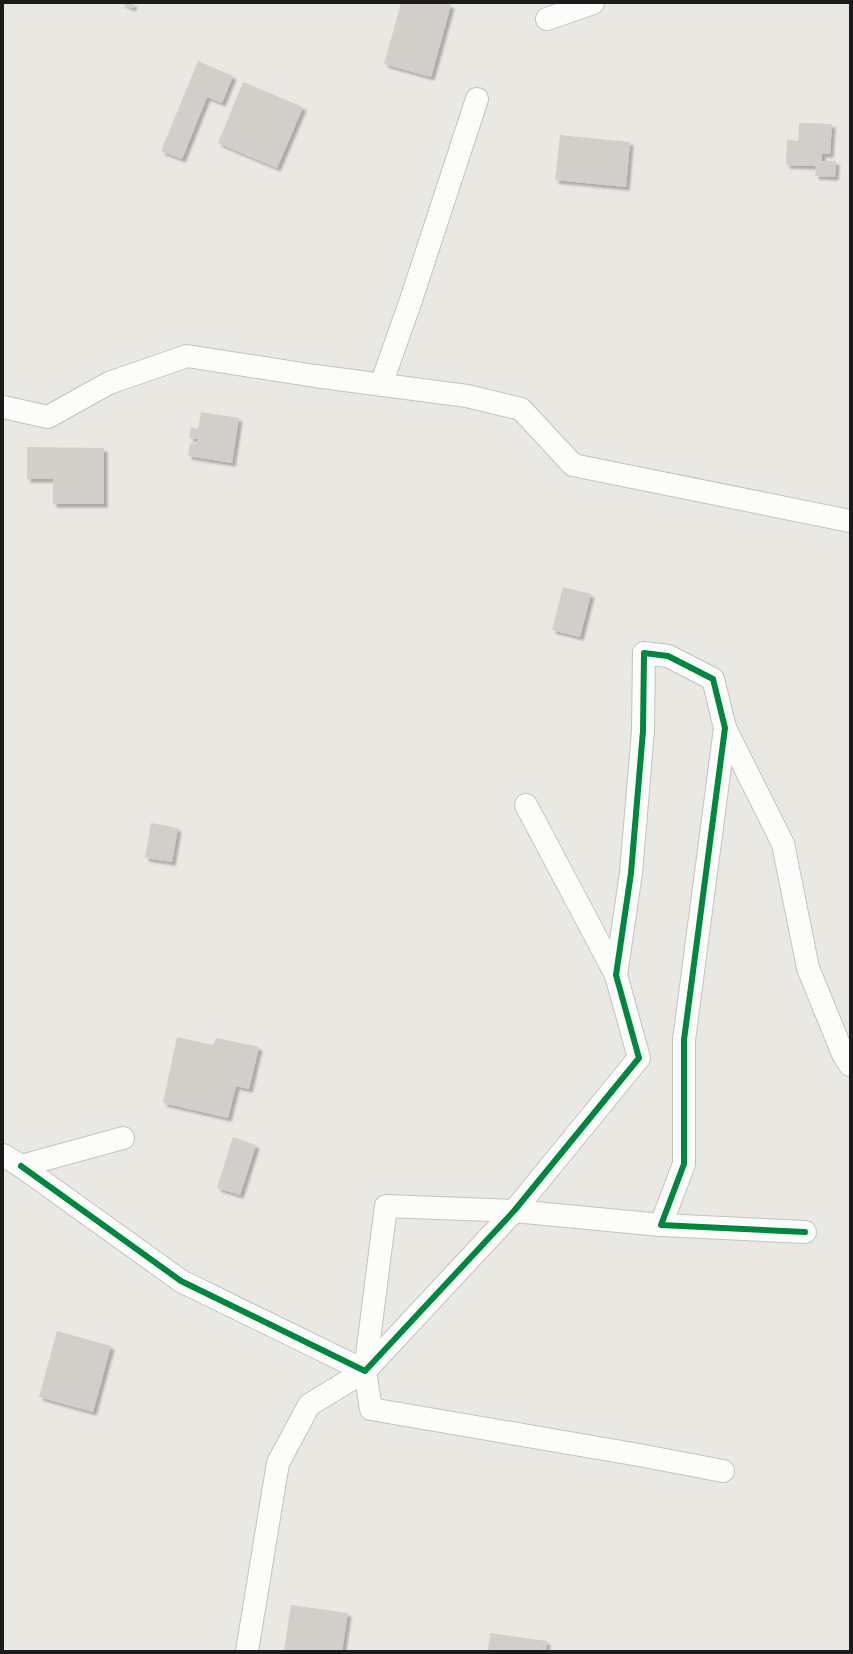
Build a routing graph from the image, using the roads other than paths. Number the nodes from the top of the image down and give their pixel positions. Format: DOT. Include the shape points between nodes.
graph roads {
  1 [pos="593,3"];
  2 [pos="547,19"];
  3 [pos="477,99"];
  4 [pos="381,385"];
  5 [pos="3,407"];
  6 [pos="850,521"];
  7 [pos="725,728"];
  8 [pos="526,805"];
  9 [pos="616,975"];
  10 [pos="850,1065"];
  11 [pos="123,1138"];
  12 [pos="12,1160"];
  13 [pos="514,1211"];
  14 [pos="661,1225"];
  15 [pos="805,1232"];
  16 [pos="365,1371"];
  17 [pos="723,1471"];
  18 [pos="247,1651"];
  1 -- 2 [label="street"];
  3 -- 4 [label="street"];
  4 -- 5 [label="street" via="186,356 109,384 48,417"];
  4 -- 6 [label="street" via="467,396 521,409 573,464"];
  7 -- 9 [label="street" via="713,679 668,656 644,653 643,731 631,873"];
  7 -- 10 [label="street" via="783,844 808,968 843,1054"];
  7 -- 14 [label="street" via="684,1040 684,1164"];
  8 -- 9 [label="street"];
  9 -- 13 [label="street" via="639,1058"];
  11 -- 12 [label="street"];
  12 -- 16 [label="street" via="181,1281"];
  13 -- 14 [label="street"];
  13 -- 16 [label="street"];
  13 -- 16 [label="street" via="386,1206"];
  14 -- 15 [label="street"];
  16 -- 17 [label="street" via="371,1409"];
  16 -- 18 [label="street" via="309,1405 278,1463"];
}
